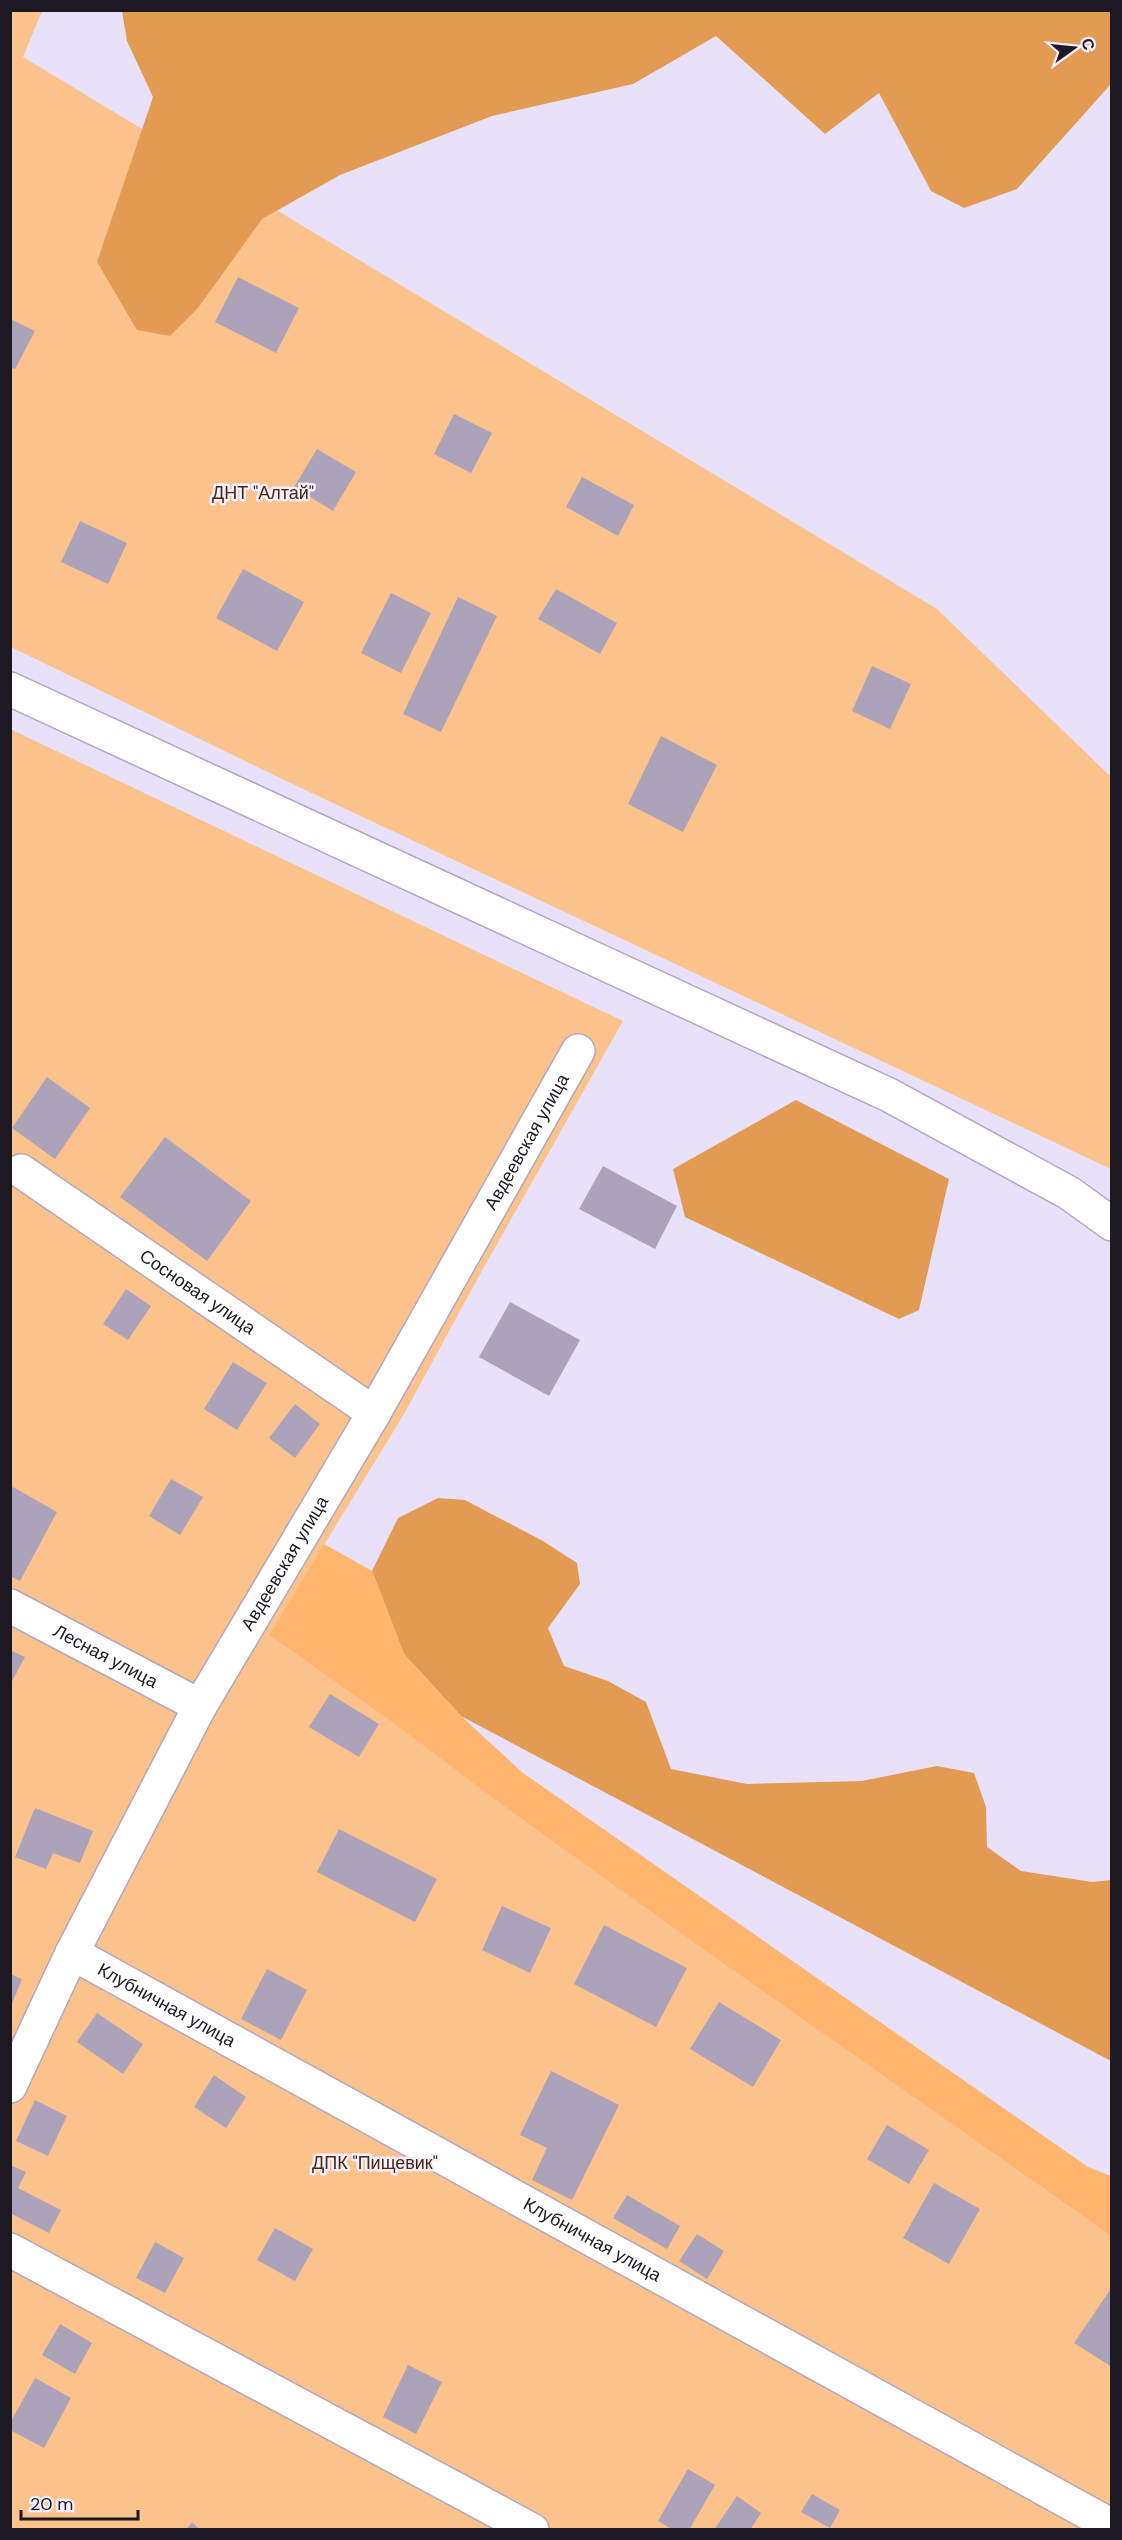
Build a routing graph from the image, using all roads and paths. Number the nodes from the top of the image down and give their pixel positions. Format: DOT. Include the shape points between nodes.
graph roads {
  1 [pos="10,689"];
  2 [pos="579,1051"];
  3 [pos="21,1171"];
  4 [pos="1112,1224"];
  5 [pos="374,1413"];
  6 [pos="10,1606"];
  7 [pos="200,1706"];
  8 [pos="72,1953"];
  9 [pos="10,2086"];
  10 [pos="10,2250"];
  11 [pos="1112,2526"];
  12 [pos="532,2529"];
  1 -- 4 [label="street" via="889,1095 1069,1193"];
  2 -- 5 [label="street, Авдеевская улица"];
  3 -- 5 [label="street, Сосновая улица"];
  5 -- 7 [label="street, Авдеевская улица"];
  6 -- 7 [label="street, Лесная улица"];
  7 -- 8 [label="street, Авдеевская улица"];
  8 -- 9 [label="street, Авдеевская улица"];
  8 -- 11 [label="street, Клубничная улица"];
  10 -- 12 [label="street"];
}
